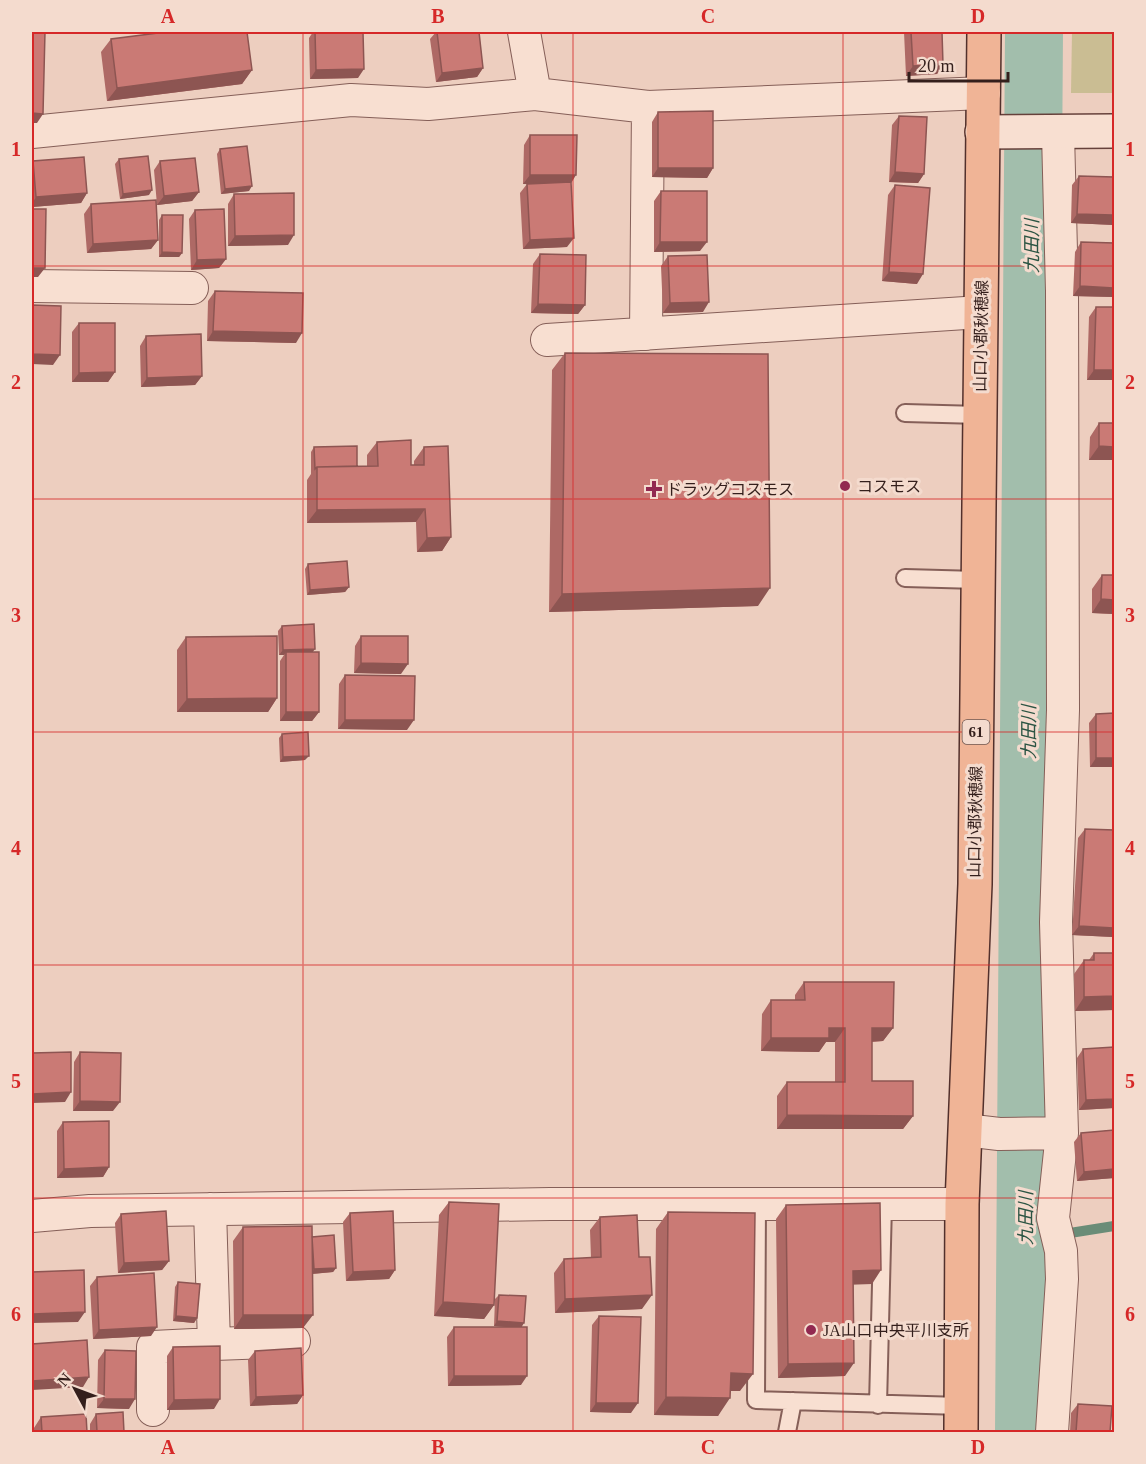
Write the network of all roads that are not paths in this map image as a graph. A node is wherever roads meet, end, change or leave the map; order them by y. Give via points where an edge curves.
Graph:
1 (524, 32) edge
2 (984, 32) edge
3 (984, 93) junction
4 (535, 94) junction
5 (648, 107) junction
6 (1114, 131) edge
7 (32, 132) edge
8 (995, 132) junction
9 (1058, 132) junction
10 (32, 286) edge
11 (192, 288) dead end
12 (981, 312) junction
13 (646, 334) junction
14 (547, 340) dead end
15 (905, 413) dead end
16 (980, 415) junction
17 (905, 578) dead end
18 (978, 580) junction
19 (965, 1130) junction
20 (1057, 1133) junction
21 (757, 1203) junction
22 (883, 1204) junction
23 (963, 1204) junction
24 (210, 1209) junction
25 (32, 1216) edge
26 (294, 1341) dead end
27 (214, 1344) junction
28 (793, 1401) junction
29 (878, 1405) junction
30 (153, 1410) dead end
31 (961, 1419) edge
32 (787, 1432) edge
33 (1052, 1432) edge

1 - 4 street
2 - 3 main road, 山口小郡秋穂線 / 61
3 - 5 street
3 - 8 main road, 山口小郡秋穂線 / 61
4 - 5 street
4 - 7 street via 428,104 351,100
5 - 13 street
6 - 9 street
8 - 9 street
8 - 12 main road, 山口小郡秋穂線 / 61
9 - 20 street via 1063,711 1056,922
10 - 11 street
12 - 13 street
12 - 16 main road, 山口小郡秋穂線 / 61
13 - 14 street
15 - 16 lane
16 - 18 main road, 山口小郡秋穂線 / 61
17 - 18 lane
18 - 19 main road, 山口小郡秋穂線 / 61 via 975,884
19 - 20 street
19 - 23 main road, 山口小郡秋穂線 / 61
20 - 33 street via 1053,1218 1061,1251 1062,1279
21 - 22 street
21 - 24 street
21 - 28 lane via 756,1400
22 - 23 street
22 - 29 lane
23 - 31 main road, 山口小郡秋穂線 / 61
24 - 25 street
24 - 27 street
26 - 27 street
27 - 30 street via 153,1347
28 - 29 lane
28 - 32 lane
29 - 31 lane

